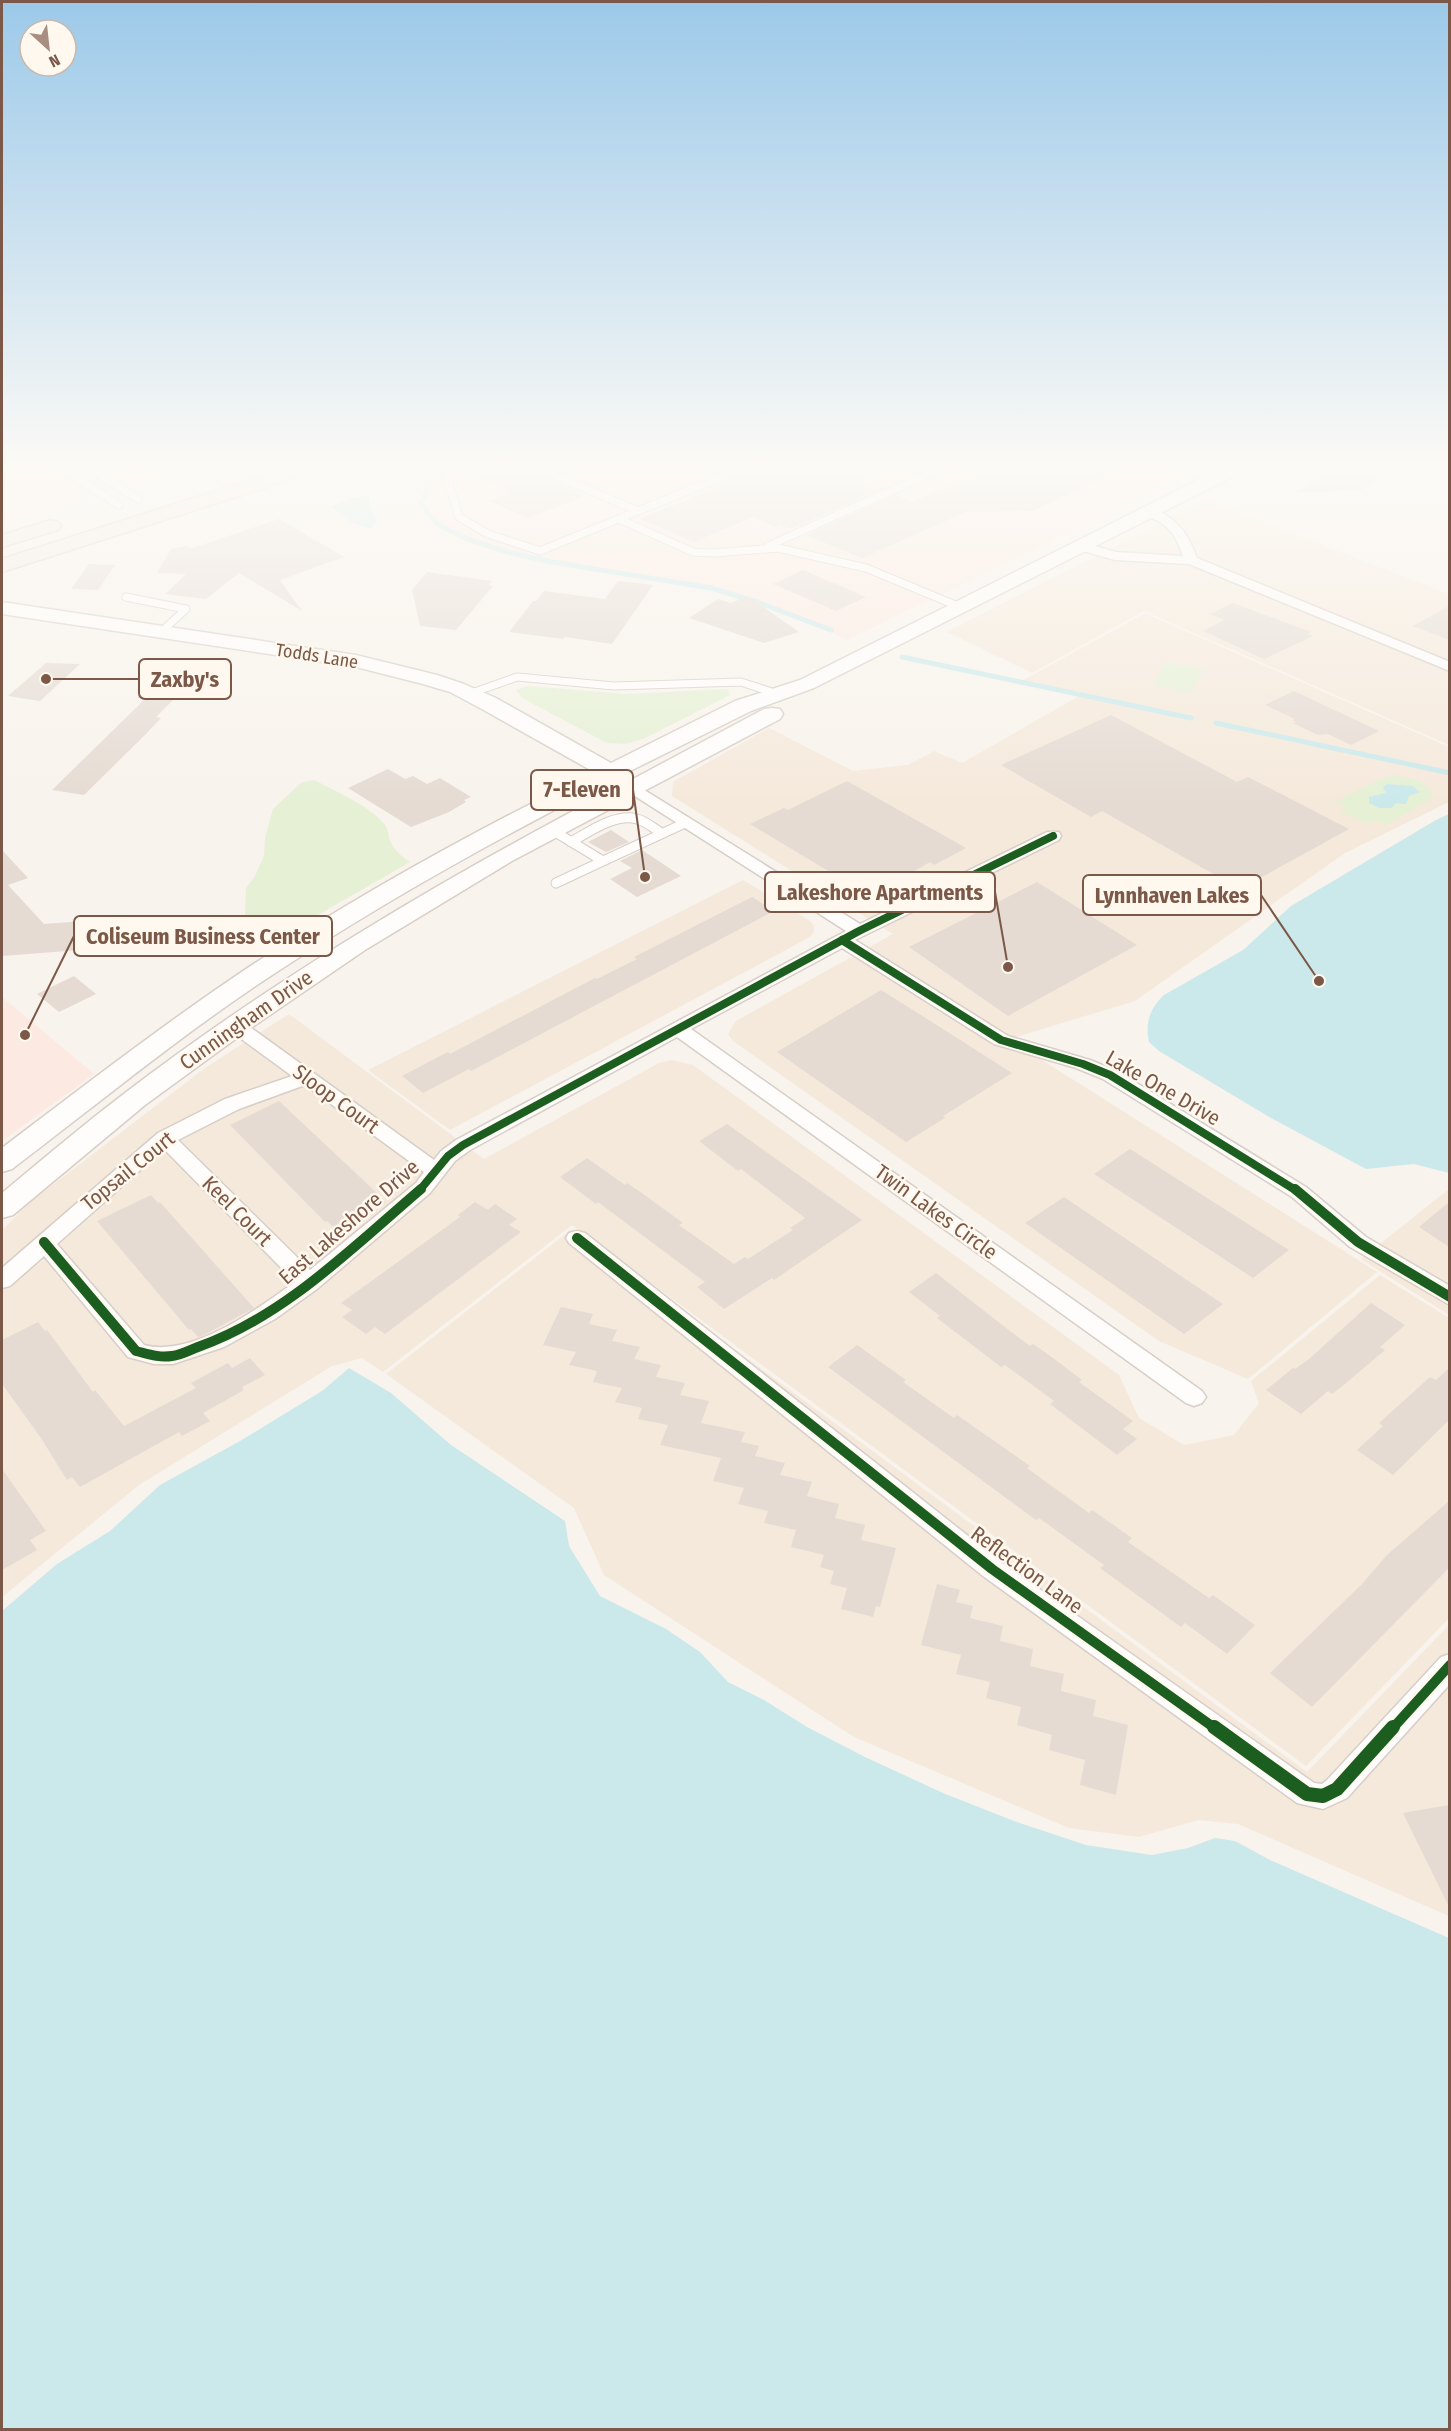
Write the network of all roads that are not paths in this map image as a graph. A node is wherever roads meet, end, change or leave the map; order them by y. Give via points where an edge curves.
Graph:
1 (889, 577) edge
2 (1019, 577) edge
3 (1233, 577) edge
4 (126, 597) dead end
5 (960, 607) junction
6 (2, 608) edge
7 (161, 632) junction
8 (1449, 667) edge
9 (807, 684) junction
10 (470, 694) junction
11 (778, 694) junction
12 (611, 773) junction
13 (633, 788) junction
14 (685, 823) junction
15 (593, 831) junction
16 (662, 833) junction
17 (604, 834) dead end
18 (562, 836) junction
19 (1053, 836) dead end
20 (626, 839) dead end
21 (641, 843) junction
22 (603, 861) junction
23 (556, 883) dead end
24 (850, 936) junction
25 (236, 1026) junction
26 (677, 1028) junction
27 (306, 1078) junction
28 (165, 1138) junction
29 (2, 1162) edge
30 (436, 1171) junction
31 (2, 1208) edge
32 (577, 1238) dead end
33 (44, 1242) junction
34 (2, 1280) edge
35 (309, 1283) junction
36 (1449, 1298) edge
37 (1194, 1397) dead end
38 (1449, 1665) edge

1 - 5 lane
2 - 5 main road
3 - 8 street
4 - 7 lane via 186,609
5 - 9 main road
6 - 7 main road, Todds Lane
7 - 10 main road, Todds Lane via 356,662 430,679
9 - 11 main road
9 - 13 main road via 769,716
10 - 11 lane via 517,677 614,686 741,682
10 - 12 main road, Todds Lane
11 - 12 main road via 743,706
12 - 13 main road, Todds Lane
12 - 29 main road, Cunningham Drive via 480,840 253,976
13 - 14 street, Lake One Drive
13 - 18 main road, Cunningham Drive
14 - 16 lane
14 - 24 street, Lake One Drive
15 - 16 lane via 612,822 636,819
15 - 17 lane
15 - 18 lane
16 - 21 lane
18 - 22 lane
18 - 25 main road, Cunningham Drive via 471,876 365,940
19 - 24 street, East Lakeshore Drive
20 - 21 lane
21 - 22 lane
22 - 23 lane
24 - 26 street, East Lakeshore Drive
24 - 36 street, Lake One Drive via 1001,1040 1110,1075 1299,1192 1358,1242
25 - 27 street, Sloop Court
25 - 31 main road, Cunningham Drive via 135,1099
26 - 30 street, East Lakeshore Drive via 463,1145
26 - 37 street, Twin Lakes Circle
27 - 28 street, Topsail Court via 232,1104
27 - 30 street, Sloop Court
28 - 33 street, Topsail Court
28 - 35 street, Keel Court
30 - 35 street, East Lakeshore Drive via 423,1188
32 - 38 street, Reflection Lane via 992,1569 1307,1794 1318,1798 1337,1790
33 - 34 street, Topsail Court
33 - 35 street, East Lakeshore Drive via 136,1351 154,1356 173,1356 216,1341 267,1313

